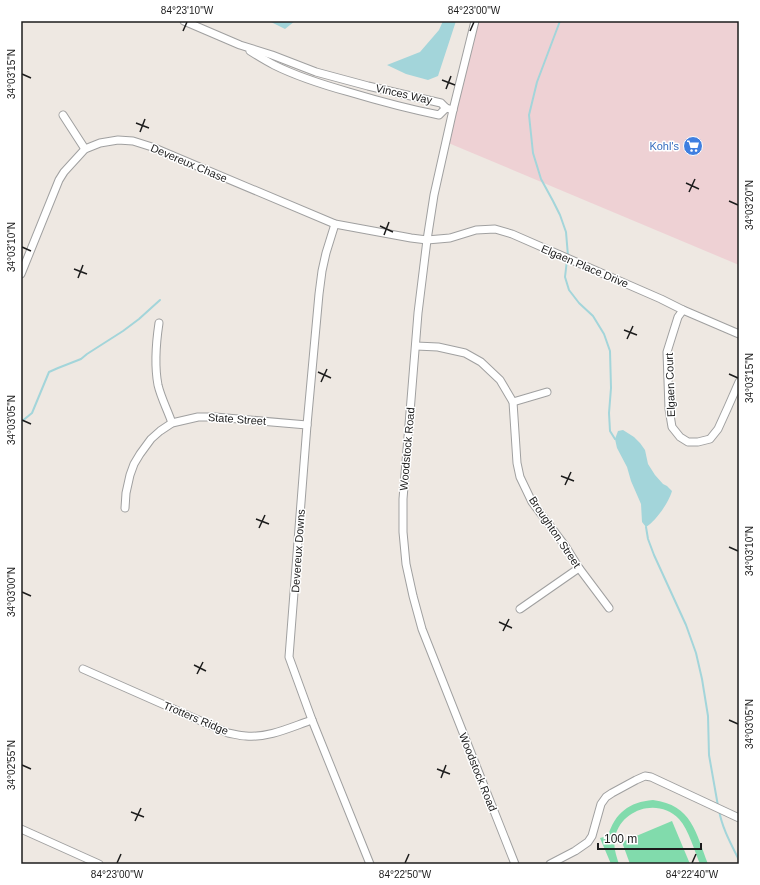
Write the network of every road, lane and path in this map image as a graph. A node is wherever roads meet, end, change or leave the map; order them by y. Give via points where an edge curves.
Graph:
1 (184, 21) edge
2 (475, 21) edge
3 (240, 45) junction
4 (450, 109) junction
5 (63, 115) dead end
6 (85, 149) junction
7 (335, 224) junction
8 (427, 240) junction
9 (21, 274) edge
10 (682, 310) junction
11 (159, 323) dead end
12 (739, 334) edge
13 (416, 346) junction
14 (739, 382) edge
15 (547, 392) dead end
16 (513, 402) junction
17 (172, 423) junction
18 (307, 425) junction
19 (125, 508) dead end
20 (579, 568) junction
21 (609, 608) dead end
22 (520, 609) dead end
23 (83, 670) dead end
24 (312, 720) junction
25 (739, 818) edge
26 (21, 829) edge
27 (99, 864) edge
28 (370, 864) edge
29 (515, 864) edge
30 (550, 864) edge

1 - 3 street, Vinces Way
2 - 4 street, Woodstock Road
3 - 4 street, Vinces Way via 316,72 441,103
3 - 4 street, Vinces Way via 274,65 331,87 439,115
4 - 8 street, Woodstock Road
5 - 6 street
6 - 7 street, Devereux Chase via 118,140 152,146
6 - 9 street, Devereux Chase via 59,180
7 - 8 street, Devereux Chase
7 - 18 street, Devereux Downs via 322,271
8 - 10 street, Elgaen Place Drive via 450,238 476,230 495,229 512,234
8 - 13 street, Woodstock Road
10 - 12 street, Elgaen Place Drive
10 - 14 street, Elgaen Court via 668,352 669,409 672,427 680,437 688,442 710,439 718,428
11 - 17 street via 156,343 158,386
13 - 16 street, Broughton Street via 438,347 465,353 481,362 500,380
13 - 29 street, Woodstock Road via 403,499 403,532 412,596 422,629
15 - 16 street
16 - 20 street, Broughton Street via 520,477 532,502
17 - 18 street, State Street via 198,417 215,417
17 - 19 street, State Street via 151,440 134,464 126,493
18 - 24 street, Devereux Downs via 289,657
20 - 21 street, Broughton Street
20 - 22 street
23 - 24 street, Trotters Ridge via 228,733 246,736 271,734
24 - 28 street, Devereux Downs
25 - 30 street via 645,776 606,797 601,804 588,842 575,852
26 - 27 street

